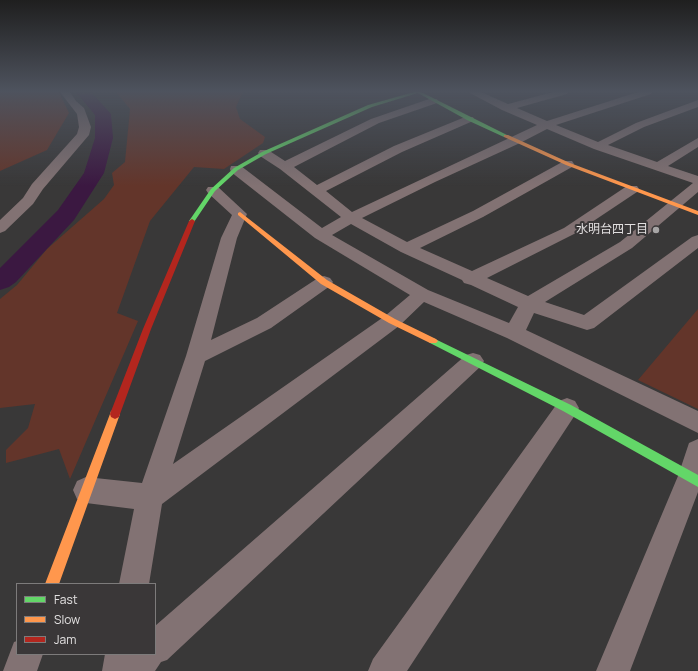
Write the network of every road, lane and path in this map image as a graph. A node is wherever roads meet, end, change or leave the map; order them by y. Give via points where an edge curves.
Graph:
1 (84, 123) edge
2 (331, 123) edge
3 (370, 123) edge
4 (459, 123) edge
5 (478, 123) edge
6 (542, 123) edge
7 (551, 123) edge
8 (644, 123) edge
9 (546, 125) junction
10 (516, 141) junction
11 (698, 142) edge
12 (598, 146) junction
13 (264, 153) junction
14 (568, 164) junction
15 (285, 166) junction
16 (657, 167) junction
17 (236, 169) junction
18 (698, 180) edge
19 (698, 185) edge
20 (632, 189) junction
21 (213, 190) junction
22 (316, 191) junction
23 (677, 205) junction
24 (698, 213) edge
25 (240, 214) junction
26 (351, 218) junction
27 (0, 228) edge
28 (321, 235) junction
29 (698, 240) edge
30 (407, 248) junction
31 (470, 278) junction
32 (324, 282) junction
33 (422, 294) junction
34 (529, 304) junction
35 (392, 321) junction
36 (514, 333) junction
37 (196, 356) junction
38 (473, 361) junction
39 (567, 408) junction
40 (698, 422) edge
41 (696, 469) edge
42 (86, 490) junction
43 (150, 497) junction
44 (52, 583) edge
45 (134, 583) edge
46 (156, 647) edge
47 (26, 655) edge
48 (122, 655) edge
49 (147, 655) edge
50 (20, 671) edge
51 (119, 671) edge
52 (130, 671) edge
53 (385, 671) edge
54 (613, 671) edge

1 - 27 street via 82,135 28,201
2 - 13 street
3 - 15 street
4 - 22 street via 398,149
5 - 10 street
6 - 9 street
7 - 9 street
8 - 12 street
9 - 10 street
9 - 12 street
10 - 14 street
10 - 26 street
11 - 16 street
12 - 16 street
13 - 15 street
13 - 17 street
14 - 20 street
14 - 30 street via 478,214
15 - 22 street
16 - 18 street
17 - 21 street
17 - 28 street
19 - 23 street
20 - 23 street
20 - 31 street via 569,231
21 - 25 street
21 - 42 street via 191,222
22 - 26 street
23 - 24 street
23 - 34 street via 626,245
25 - 32 street
25 - 37 street via 229,238
26 - 28 street
26 - 30 street
28 - 33 street
29 - 34 street via 586,323
30 - 31 street
31 - 34 street
32 - 35 street
32 - 37 street via 264,323
33 - 35 street
33 - 36 street
34 - 36 street
35 - 38 street
35 - 43 street
36 - 40 street
37 - 43 street
38 - 39 street
38 - 46 street
39 - 41 street
39 - 53 street
41 - 54 street
42 - 43 street
42 - 44 street
43 - 45 street
47 - 50 street
48 - 51 street
49 - 52 street

